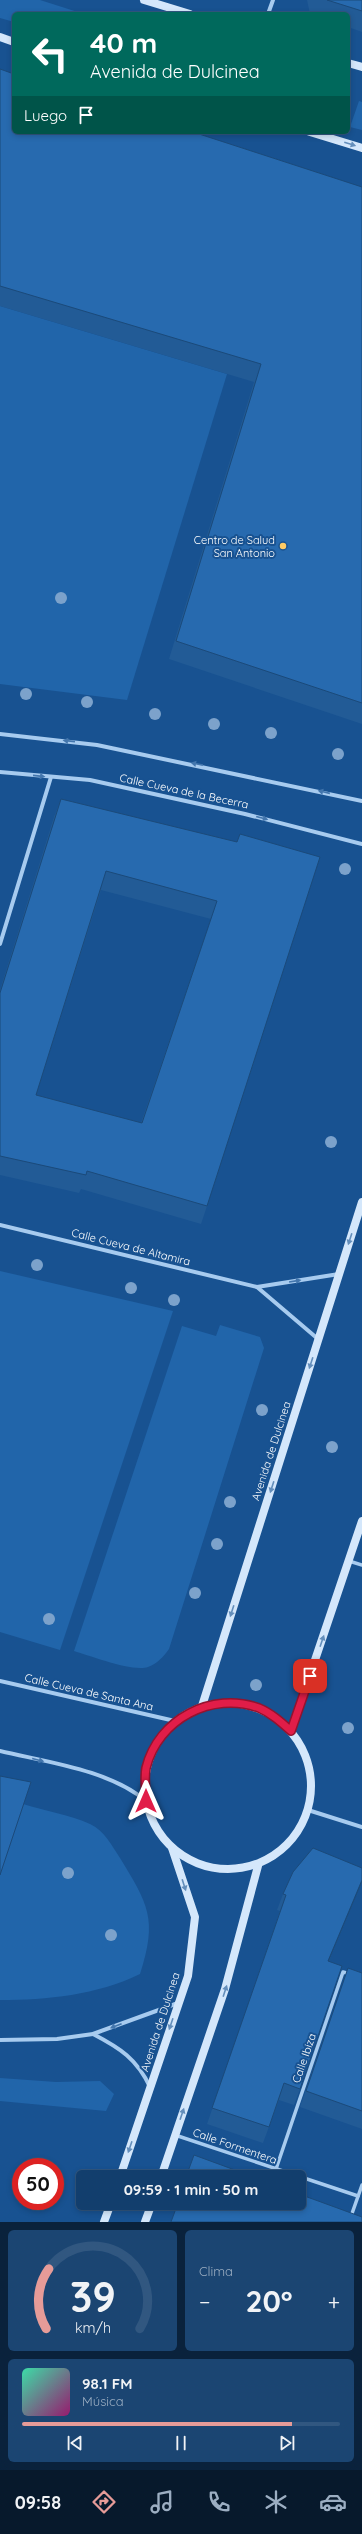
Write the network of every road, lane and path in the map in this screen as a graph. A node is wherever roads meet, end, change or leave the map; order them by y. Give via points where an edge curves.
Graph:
1 (144, 0) edge
2 (273, 0) edge
3 (183, 12) edge
4 (269, 12) edge
5 (0, 37) edge
6 (12, 41) edge
7 (350, 64) edge
8 (362, 67) edge
9 (316, 134) edge
10 (362, 148) edge
11 (0, 734) edge
12 (0, 772) edge
13 (51, 777) junction
14 (362, 801) edge
15 (362, 844) edge
16 (0, 944) edge
17 (362, 1202) edge
18 (0, 1224) edge
19 (339, 1274) junction
20 (257, 1288) junction
21 (318, 1340) junction
22 (362, 1521) edge
23 (348, 1561) junction
24 (362, 1565) edge
25 (0, 1681) edge
26 (202, 1706) junction
27 (175, 1721) junction
28 (291, 1731) junction
29 (0, 1751) edge
30 (146, 1801) junction
31 (308, 1810) junction
32 (362, 1828) edge
33 (172, 1848) junction
34 (258, 1866) junction
35 (356, 1976) edge
36 (179, 2003) junction
37 (93, 2034) junction
38 (0, 2040) edge
39 (150, 2087) junction
40 (175, 2135) junction
41 (276, 2169) junction
42 (122, 2170) edge
43 (163, 2170) edge
44 (362, 2185) edge
45 (358, 2196) junction
46 (108, 2210) edge
47 (149, 2210) edge
48 (351, 2221) edge
49 (104, 2222) edge
50 (145, 2222) edge

1 - 3 main road
2 - 4 street
5 - 6 main road
7 - 8 main road
9 -> 10 main road
14 -> 11 street via 97,745
12 -> 13 street, Calle Cueva de la Becerra
13 -> 15 street, Calle Cueva de la Becerra via 117,785
13 - 16 street
17 -> 19 main road, Avenida de Dulcinea
18 - 20 street, Calle Cueva de Altamira
20 -> 19 street
19 - 21 main road, Avenida de Dulcinea
20 - 21 street
21 -> 26 main road, Avenida de Dulcinea
22 - 23 main road
23 - 24 street
28 -> 23 main road
25 - 27 street, Calle Cueva de Santa Ana
26 - 27 main road
26 - 28 main road via 225,1702 260,1708 276,1717
27 - 30 main road via 156,1744 146,1768
28 - 31 main road via 304,1750 308,1763 311,1781
29 -> 30 street via 79,1770 132,1790
30 - 33 main road via 155,1827
31 - 32 street
31 - 34 main road via 293,1838
33 - 34 main road via 195,1863 213,1868 229,1870
33 -> 36 main road, Avenida de Dulcinea via 195,1917 188,1976
40 -> 34 main road via 225,1989
35 - 41 street, Calle Ibiza via 343,1972
36 -> 37 street
36 -> 39 main road, Avenida de Dulcinea
37 - 38 street via 57,2039
37 - 39 street via 118,2047 135,2062 141,2068
39 -> 42 main road, Avenida de Dulcinea
40 - 41 street, Calle Formentera
40 - 43 main road
41 - 45 street, Calle Formentera
44 - 45 street
45 - 48 street
46 - 49 main road
47 - 50 main road

